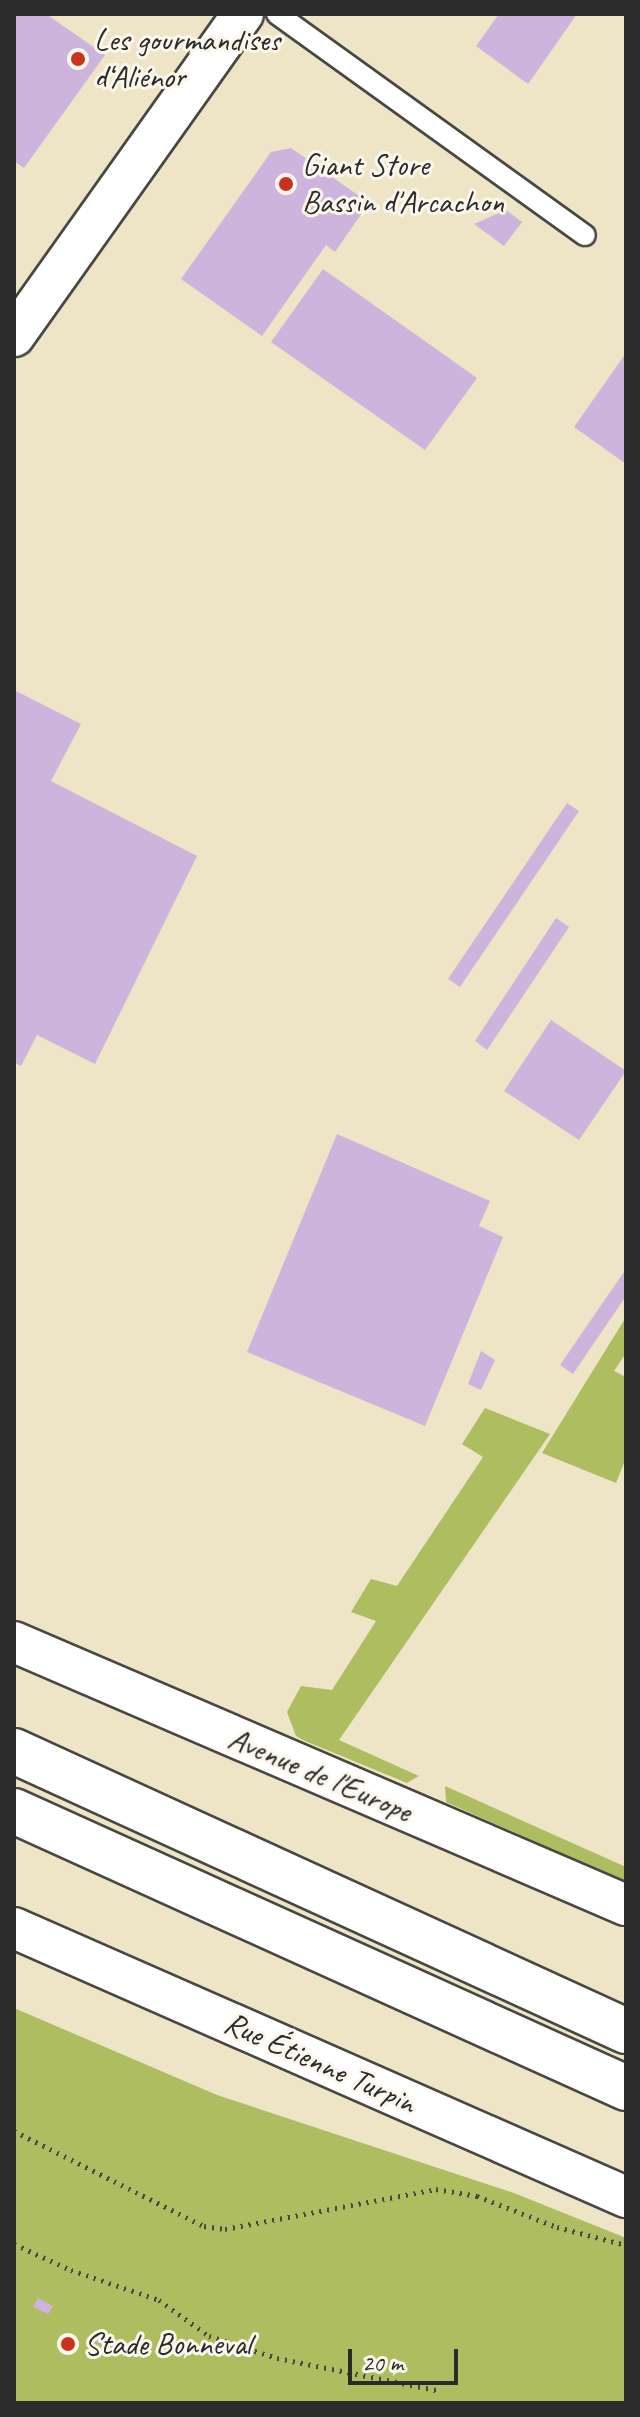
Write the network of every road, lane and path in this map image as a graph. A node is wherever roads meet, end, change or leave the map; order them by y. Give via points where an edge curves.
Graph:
1 (243, 14) edge
2 (277, 14) edge
3 (585, 235) dead end
4 (14, 336) edge
5 (14, 1642) edge
6 (14, 1751) edge
7 (14, 1811) edge
8 (626, 1905) edge
9 (14, 1928) edge
10 (626, 2031) edge
11 (626, 2088) edge
12 (14, 2131) edge
13 (626, 2197) edge
14 (14, 2244) edge
15 (626, 2245) edge
16 (441, 2391) dead end

1 - 4 street
2 - 3 lane
5 - 8 street, Avenue de l'Europe
6 - 10 highway
7 - 11 highway
9 - 13 street, Rue Étienne Turpin
12 - 15 path via 204,2226 225,2229 436,2189 487,2199 557,2227
14 - 16 path via 159,2300 209,2336 277,2358

